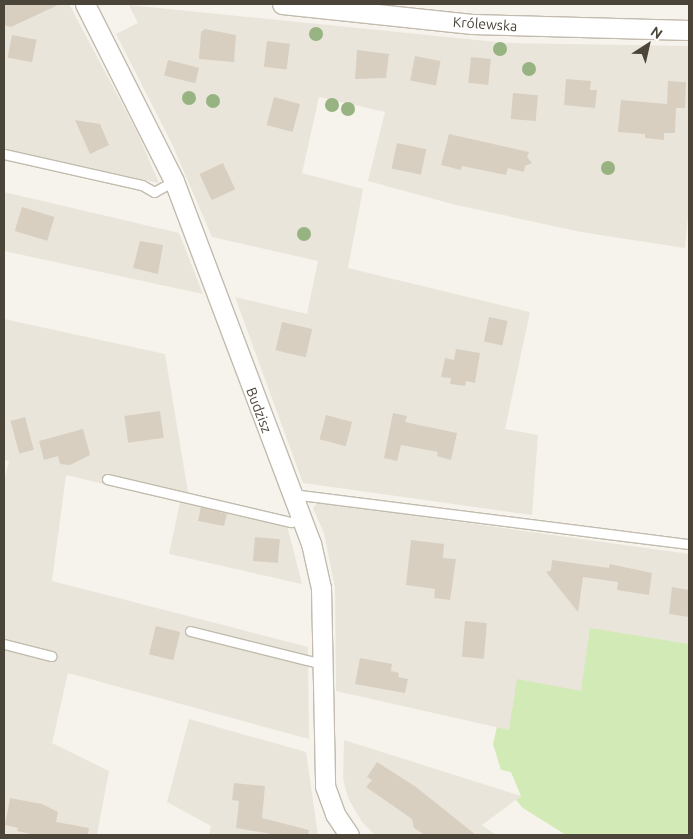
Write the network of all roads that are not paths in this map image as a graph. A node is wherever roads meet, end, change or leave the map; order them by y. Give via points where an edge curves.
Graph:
1 (85, 4) edge
2 (282, 4) edge
3 (689, 30) edge
4 (4, 154) edge
5 (174, 182) junction
6 (107, 480) dead end
7 (292, 494) junction
8 (301, 518) junction
9 (689, 544) edge
10 (190, 631) dead end
11 (4, 644) edge
12 (51, 656) dead end
13 (322, 664) junction
14 (349, 835) edge

1 - 5 street, Budzisz
2 - 3 street, Królewska via 472,24
4 - 5 lane via 142,185 154,192
5 - 7 street, Budzisz
6 - 8 lane via 291,522
7 - 8 street, Budzisz
7 - 9 lane via 528,521
8 - 13 street, Budzisz via 311,543 321,588
10 - 13 lane
11 - 12 lane
13 - 14 street, Budzisz via 325,786 335,814

